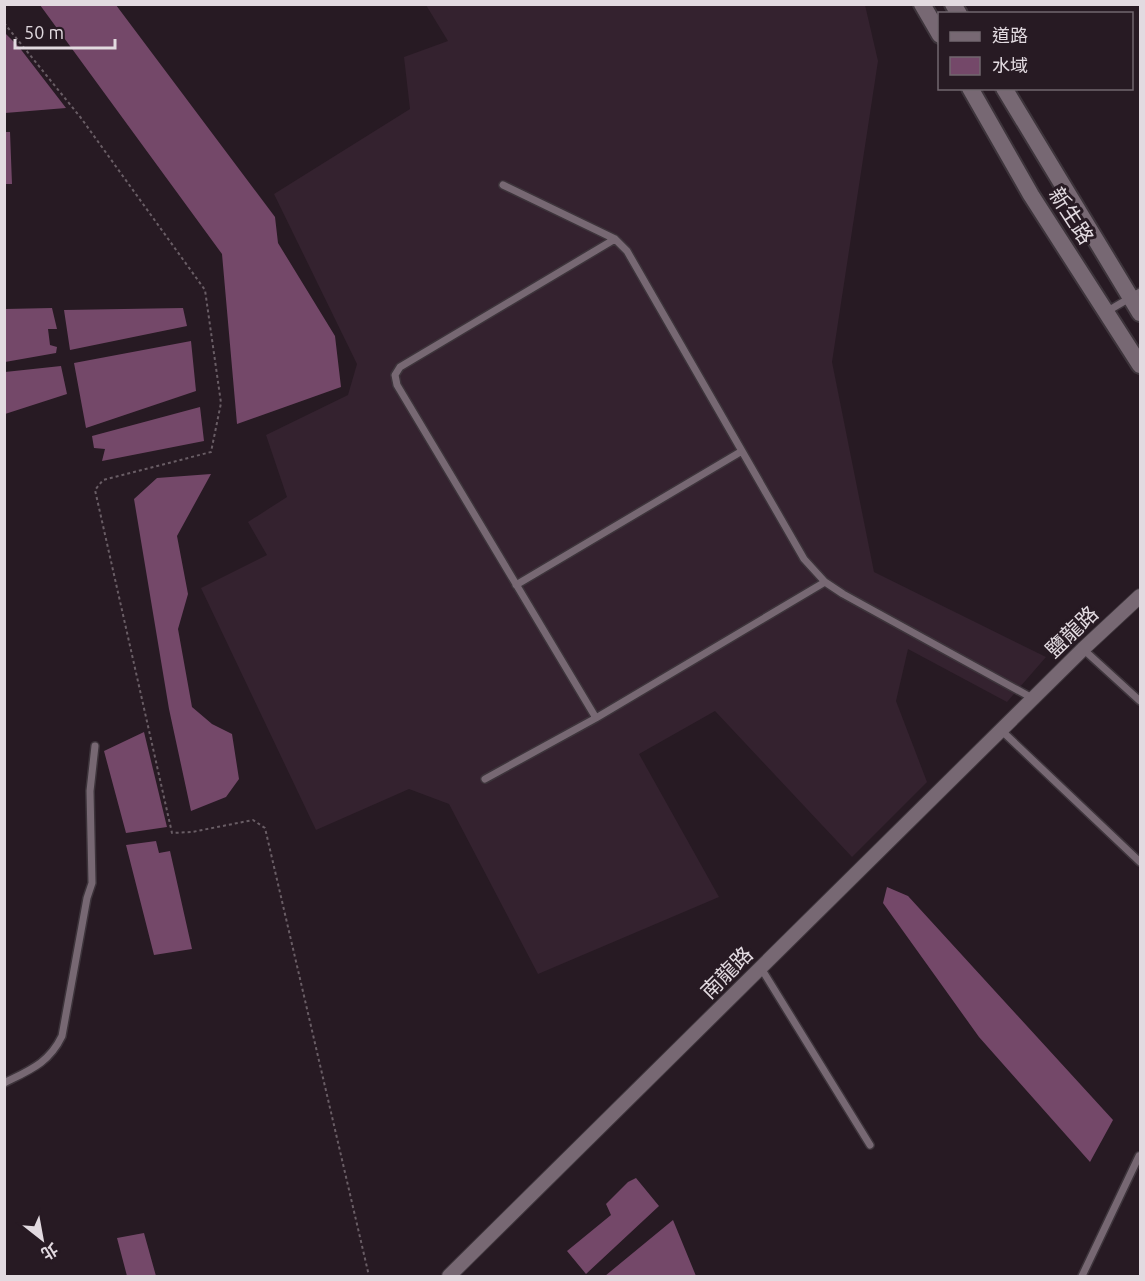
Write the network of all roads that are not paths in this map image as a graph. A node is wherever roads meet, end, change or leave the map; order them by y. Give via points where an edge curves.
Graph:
1 (922, 4) edge
2 (938, 33) edge
3 (971, 90) edge
4 (1005, 90) edge
5 (503, 185) dead end
6 (615, 238) junction
7 (1136, 295) edge
8 (1107, 312) junction
9 (1140, 313) edge
10 (1140, 365) edge
11 (742, 451) junction
12 (825, 582) junction
13 (516, 585) junction
14 (1140, 596) edge
15 (1083, 650) junction
16 (1034, 699) junction
17 (1140, 701) edge
18 (596, 718) junction
19 (1002, 731) junction
20 (95, 746) dead end
21 (485, 779) dead end
22 (1140, 862) edge
23 (761, 968) junction
24 (4, 1083) edge
25 (870, 1145) dead end
26 (1139, 1156) edge
27 (449, 1276) edge
28 (1082, 1276) edge

1 - 2 street
3 - 8 street, 新生路 via 1031,195
4 - 7 street, 新生路
5 - 6 lane
6 - 11 lane via 627,251
6 - 13 lane via 400,367 395,375 397,385
7 - 8 lane
7 - 9 street, 新生路
8 - 10 street, 新生路
11 - 12 lane via 804,559
11 - 13 lane
12 - 16 lane
12 - 18 lane
13 - 18 lane
14 - 15 street, 鹽龍路
15 - 16 street, 鹽龍路
15 - 17 lane
16 - 19 street, 南龍路
18 - 21 lane
19 - 22 lane
19 - 23 street, 南龍路
20 - 24 lane via 90,791 92,883 62,1036 45,1060
23 - 25 lane
23 - 27 street, 南龍路
26 - 28 lane

